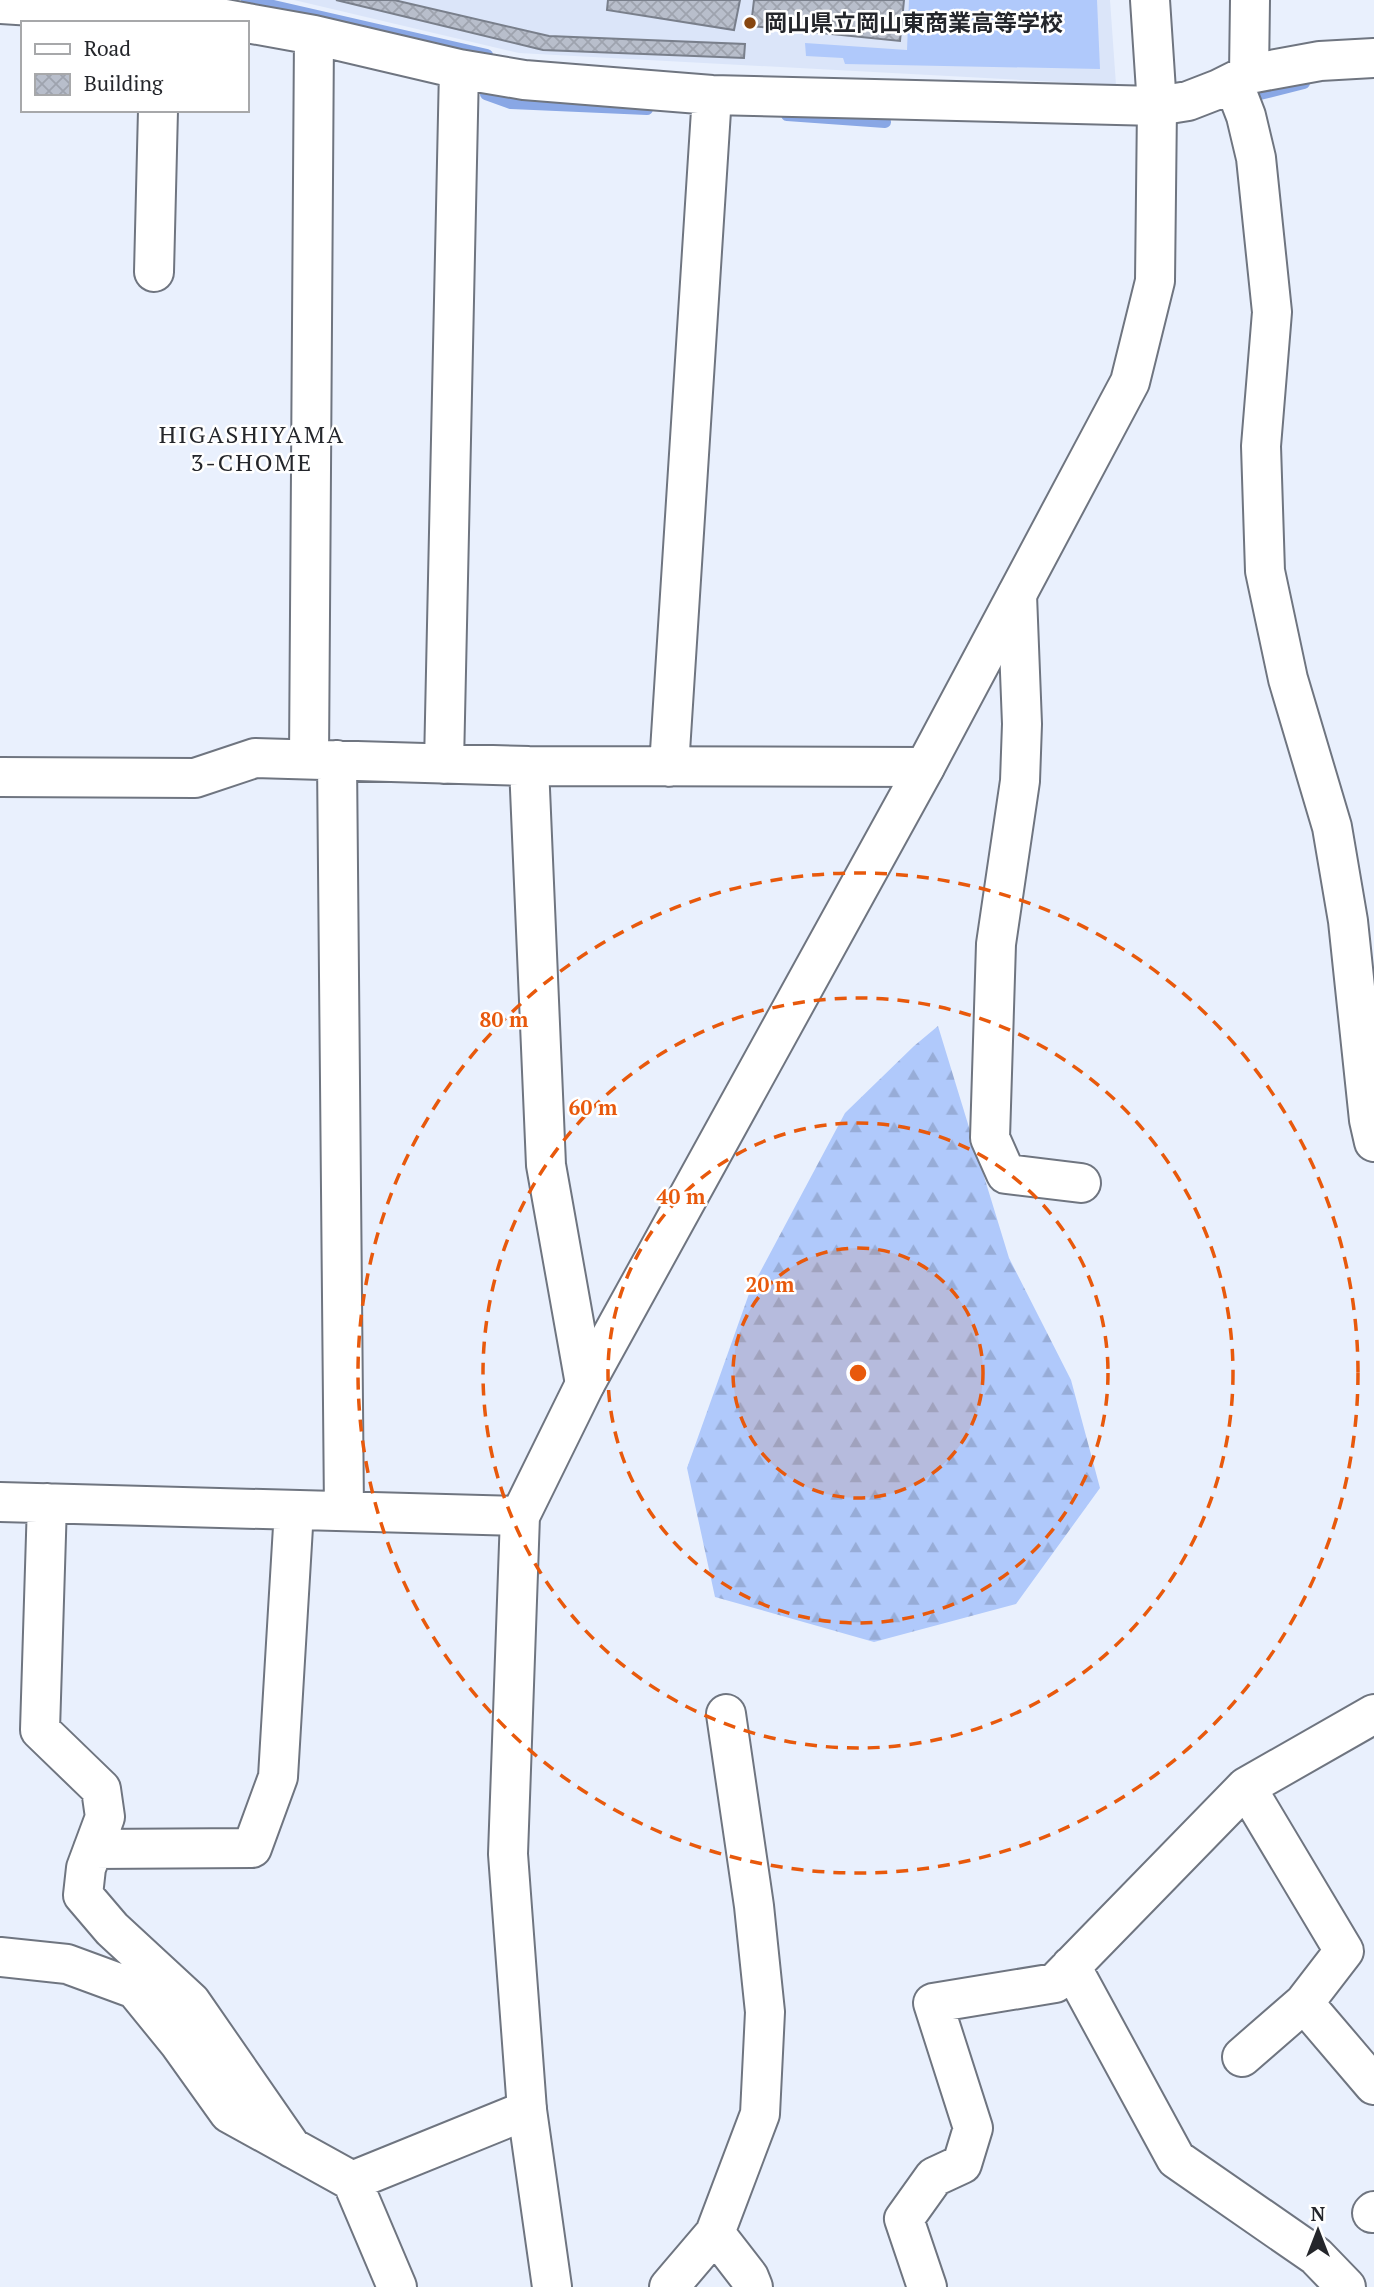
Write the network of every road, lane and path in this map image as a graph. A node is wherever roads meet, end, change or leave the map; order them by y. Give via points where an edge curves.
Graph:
1 (1150, 0) edge
2 (1250, 0) edge
3 (0, 4) edge
4 (160, 18) edge
5 (236, 21) edge
6 (248, 23) edge
7 (314, 35) junction
8 (1374, 58) edge
9 (459, 69) junction
10 (1241, 78) junction
11 (712, 95) junction
12 (1157, 106) junction
13 (158, 112) edge
14 (154, 272) dead end
15 (1017, 596) junction
16 (323, 760) junction
17 (444, 764) junction
18 (529, 766) junction
19 (669, 767) junction
20 (925, 767) junction
21 (0, 777) edge
22 (1374, 1142) edge
23 (1081, 1183) dead end
24 (585, 1384) junction
25 (0, 1502) edge
26 (47, 1503) junction
27 (294, 1510) junction
28 (344, 1511) junction
29 (520, 1516) junction
30 (726, 1714) dead end
31 (1374, 1714) edge
32 (1246, 1787) junction
33 (93, 1849) junction
34 (0, 1957) edge
35 (1071, 1966) junction
36 (1304, 2003) junction
37 (1242, 2057) dead end
38 (1374, 2085) edge
39 (527, 2110) junction
40 (292, 2148) junction
41 (352, 2181) junction
42 (715, 2233) junction
43 (397, 2287) edge
44 (552, 2287) edge
45 (669, 2287) edge
46 (753, 2287) edge
47 (927, 2287) edge
48 (1346, 2287) edge

1 - 12 street
2 - 10 street
3 - 4 street
4 - 5 street
6 - 7 street
7 - 9 street
7 - 16 street
8 - 10 street via 1320,61
9 - 11 street via 524,80
9 - 17 street
10 - 12 street via 1188,100
10 - 22 street via 1256,158 1272,312 1261,446 1265,570 1288,679 1332,827
11 - 12 street
11 - 19 street
12 - 15 street via 1155,281 1130,382
13 - 14 street
15 - 20 street
15 - 23 street via 1020,781 996,944 990,1138 1006,1174
16 - 17 street
16 - 21 street via 255,758 195,778
16 - 28 street
17 - 18 street
18 - 19 street
18 - 24 street via 546,1165
19 - 20 street
20 - 24 street
24 - 29 street
25 - 26 street
26 - 27 street
26 - 33 street via 40,1730 101,1788 105,1817
27 - 28 street
27 - 33 street via 278,1777 252,1848
28 - 29 street
29 - 39 street via 509,1854
30 - 42 street via 765,2012 760,2114
31 - 32 street
32 - 35 street
32 - 36 street via 1344,1951
33 - 40 street via 83,1895 112,1929 191,2002
34 - 40 street via 67,1964 135,1989 229,2113
35 - 47 street via 1055,1983 933,2003 973,2128 962,2164 934,2178 904,2219
35 - 48 street via 1177,2160 1316,2256
36 - 37 street
36 - 38 street
39 - 41 street
39 - 44 street
40 - 41 street
41 - 43 street
42 - 45 street
42 - 46 street

